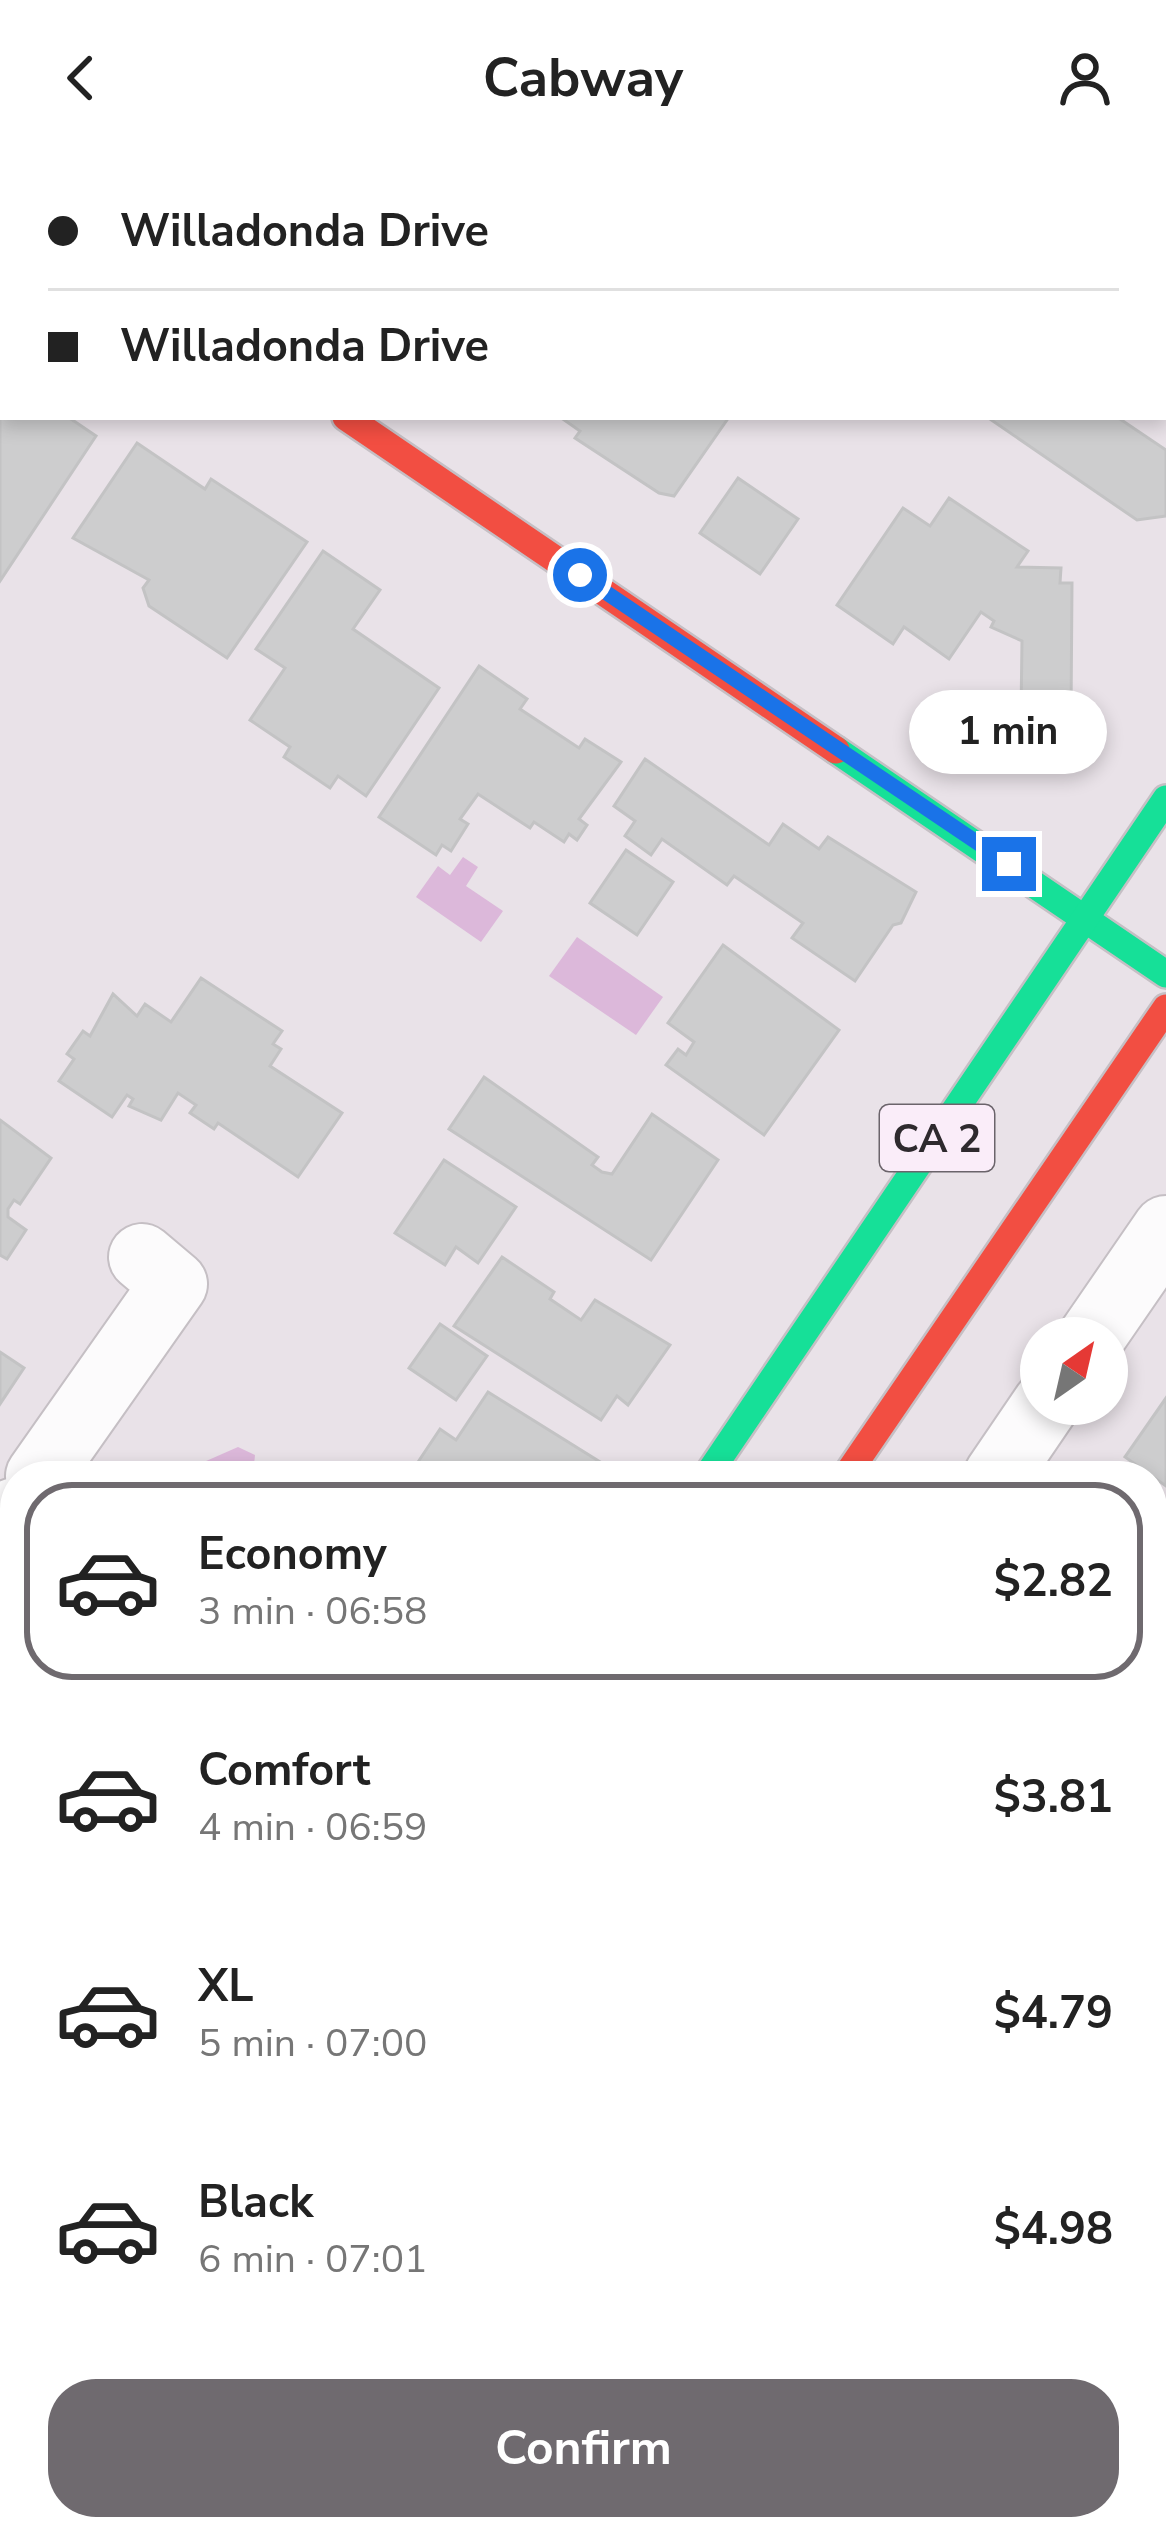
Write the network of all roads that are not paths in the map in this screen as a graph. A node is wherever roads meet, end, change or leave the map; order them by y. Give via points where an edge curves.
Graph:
1 (350, 420) edge
2 (1166, 799) edge
3 (1086, 916) junction
4 (1166, 974) edge
5 (1166, 1008) edge
6 (1166, 1229) edge
7 (142, 1257) dead end
8 (1105, 1317) edge
9 (1032, 1425) edge
10 (50, 1461) edge
11 (717, 1461) edge
12 (856, 1461) edge
13 (1007, 1461) edge

1 - 3 main road
2 - 3 main road, CA 2
3 - 4 main road
3 - 11 main road, CA 2
5 - 12 main road, CA 2
6 - 8 street
7 - 10 street via 174,1284
9 - 13 street

